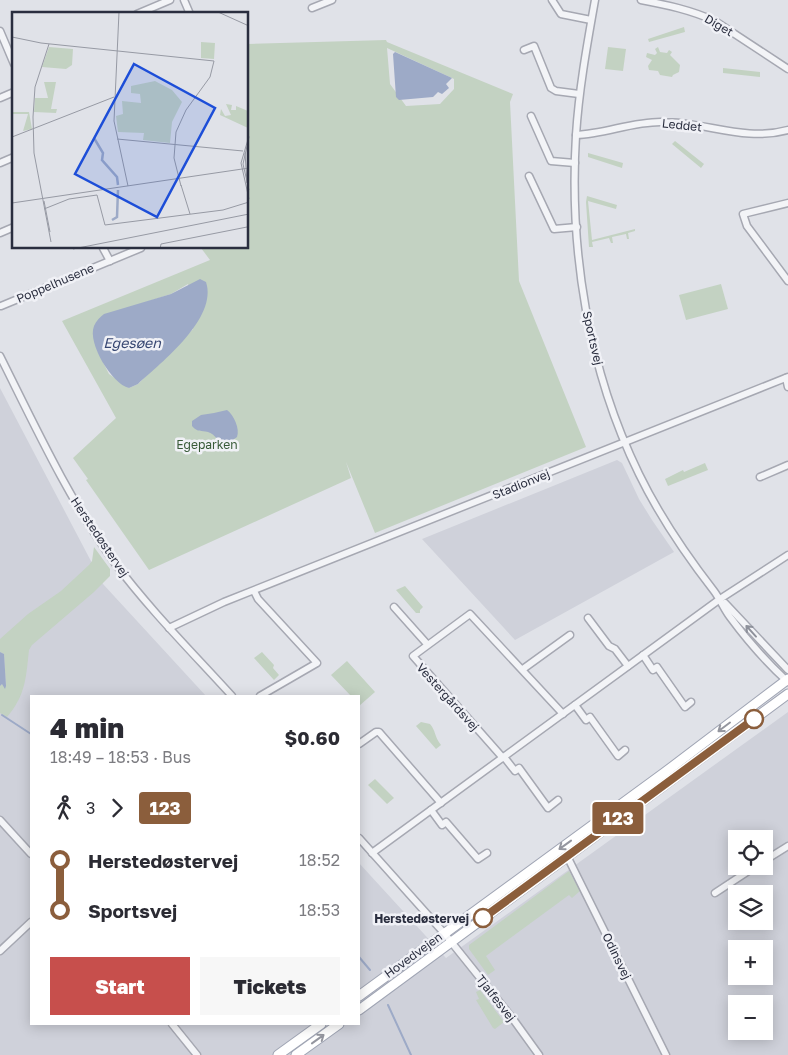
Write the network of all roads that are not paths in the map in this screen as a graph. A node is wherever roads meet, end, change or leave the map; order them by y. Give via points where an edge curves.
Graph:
1 (170, 0) edge
2 (184, 0) edge
3 (332, 0) edge
4 (552, 0) edge
5 (595, 0) edge
6 (641, 0) edge
7 (312, 8) dead end
8 (142, 12) edge
9 (189, 12) edge
10 (591, 20) junction
11 (0, 31) edge
12 (524, 50) dead end
13 (12, 59) edge
14 (788, 69) edge
15 (12, 93) edge
16 (579, 94) junction
17 (0, 98) edge
18 (532, 116) dead end
19 (788, 130) edge
20 (576, 135) junction
21 (12, 158) edge
22 (0, 163) edge
23 (575, 163) junction
24 (529, 176) dead end
25 (788, 203) edge
26 (576, 227) junction
27 (12, 228) edge
28 (0, 233) edge
29 (104, 249) edge
30 (138, 249) edge
31 (110, 260) junction
32 (788, 281) edge
33 (1, 306) dead end
34 (0, 356) edge
35 (787, 377) edge
36 (788, 387) edge
37 (625, 442) junction
38 (788, 465) edge
39 (760, 477) dead end
40 (788, 555) edge
41 (254, 590) junction
42 (720, 599) junction
43 (394, 607) dead end
44 (588, 618) dead end
45 (169, 628) junction
46 (570, 635) dead end
47 (427, 644) junction
48 (643, 655) junction
49 (628, 666) junction
50 (523, 670) junction
51 (788, 670) edge
52 (787, 680) edge
53 (788, 694) edge
54 (231, 695) edge
55 (262, 695) edge
56 (691, 702) dead end
57 (575, 705) junction
58 (563, 714) junction
59 (360, 743) edge
60 (626, 750) dead end
61 (504, 758) junction
62 (558, 800) dead end
63 (441, 803) junction
64 (431, 810) junction
65 (0, 820) edge
66 (360, 839) edge
67 (788, 846) edge
68 (30, 853) edge
69 (372, 853) junction
70 (487, 853) dead end
71 (567, 856) junction
72 (773, 856) edge
73 (742, 875) edge
74 (715, 893) dead end
75 (30, 923) edge
76 (444, 933) junction
77 (452, 942) junction
78 (0, 952) edge
79 (360, 995) edge
80 (360, 1009) edge
81 (173, 1025) edge
82 (320, 1025) edge
83 (338, 1025) edge
84 (197, 1055) edge
85 (278, 1055) edge
86 (296, 1055) edge
87 (540, 1055) edge
88 (666, 1055) edge

1 - 8 street
2 - 9 street
3 - 7 street
4 - 10 street via 561,14
5 - 10 street, Sportsvej
6 - 14 street, Diget via 705,16
10 - 16 street, Sportsvej
11 - 13 street
12 - 16 street via 534,46 551,88
15 - 17 street
16 - 20 street, Sportsvej
18 - 23 street via 551,161
19 - 20 street, Leddet via 747,134 660,122
20 - 23 street, Sportsvej
21 - 22 street
23 - 26 street, Sportsvej
24 - 26 street via 554,228
25 - 32 street via 743,214 746,224
26 - 37 street, Sportsvej via 582,287 593,340 605,389
27 - 28 street
29 - 31 street, Poppelhusene
30 - 31 street, Poppelhusene
31 - 33 street, Poppelhusene
34 - 45 street, Herstedøstervej via 77,505 114,561
35 - 36 street
35 - 37 street, Stadionvej
37 - 41 street, Stadionvej
37 - 42 street, Sportsvej via 662,515
38 - 39 street
40 - 42 street
41 - 45 street, Stadionvej
41 - 55 street via 258,599 317,663
42 - 48 street
51 -> 42 street, Sportsvej
42 - 52 street, Sportsvej via 729,616 774,670
43 - 47 street
44 - 49 street
45 - 54 street, Herstedøstervej
46 - 50 street
47 - 50 street, Vestergårdsvej via 470,614
47 - 61 street, Vestergårdsvej via 412,656
48 - 49 street
48 - 56 street via 653,670 657,667 685,707
49 - 57 street
50 - 58 street, Vestergårdsvej
52 -> 76 main road, Hovedvejen
53 - 71 main road, Hovedvejen
57 - 58 street
57 - 60 street via 586,720 590,717 618,756
58 - 61 street
59 - 63 street via 379,732
61 - 62 street, Vestergårdsvej via 514,771 519,768 548,808
61 - 63 street
63 - 64 street
64 - 69 street
64 - 70 street via 442,825 446,822 478,859
65 - 68 street
66 - 69 street
67 - 72 street
69 - 76 street
71 - 77 main road, Hovedvejen
71 - 88 street, Odinsvej
73 - 74 street
75 - 78 street
76 - 77 street
76 - 79 main road, Hovedvejen
77 - 80 main road, Hovedvejen
77 - 87 street, Tjalfesvej
81 - 84 street
82 - 85 main road
86 -> 83 main road

